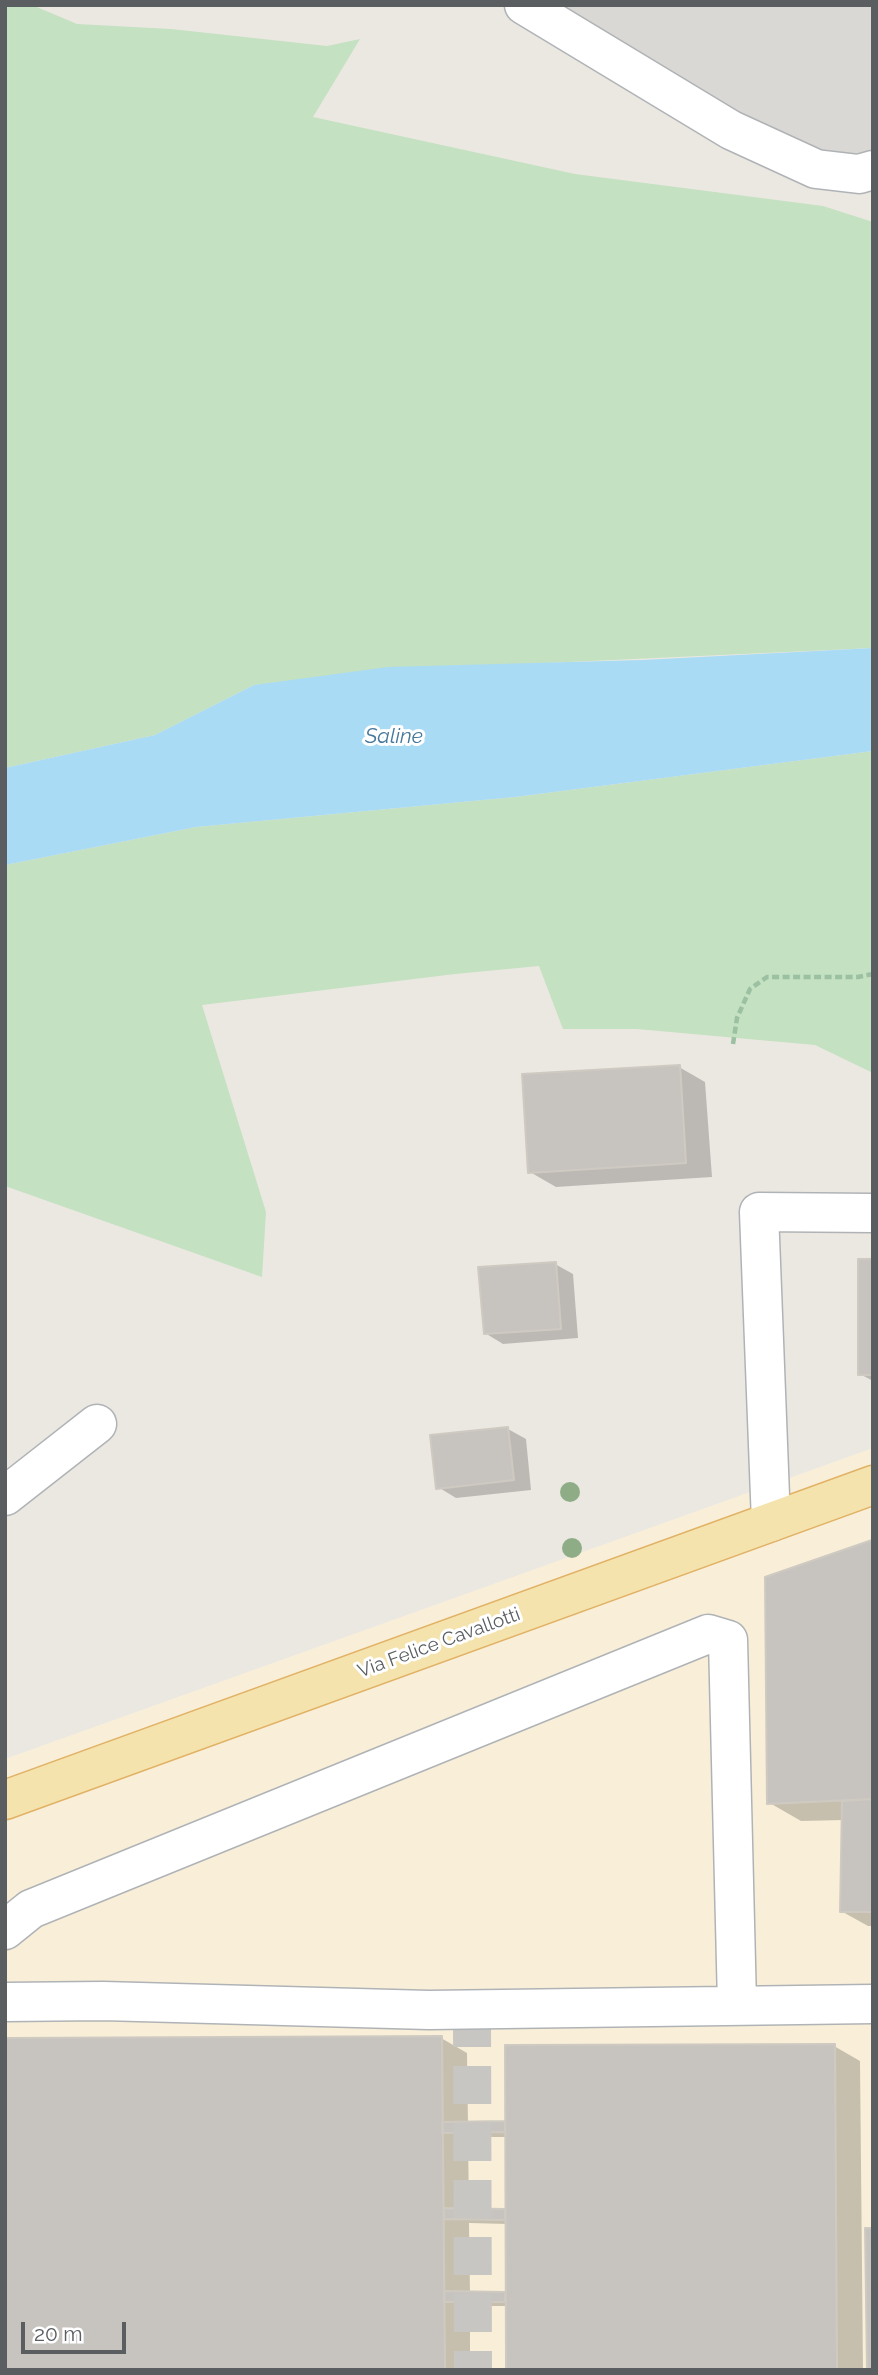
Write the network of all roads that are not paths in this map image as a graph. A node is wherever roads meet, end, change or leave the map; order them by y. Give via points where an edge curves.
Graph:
1 (524, 5) edge
2 (873, 170) edge
3 (873, 1213) edge
4 (97, 1424) dead end
5 (873, 1485) edge
6 (5, 1496) edge
7 (771, 1522) junction
8 (5, 1800) edge
9 (5, 1930) edge
10 (5, 2002) edge
11 (737, 2004) junction
12 (873, 2004) edge

1 - 2 lane via 731,130 816,169 859,174
3 - 7 lane via 759,1212
4 - 6 lane
5 - 7 main road, Via Felice Cavallotti
7 - 8 main road, Via Felice Cavallotti
9 - 11 lane via 32,1909 708,1634 728,1640
10 - 11 lane via 429,2010
11 - 12 lane

